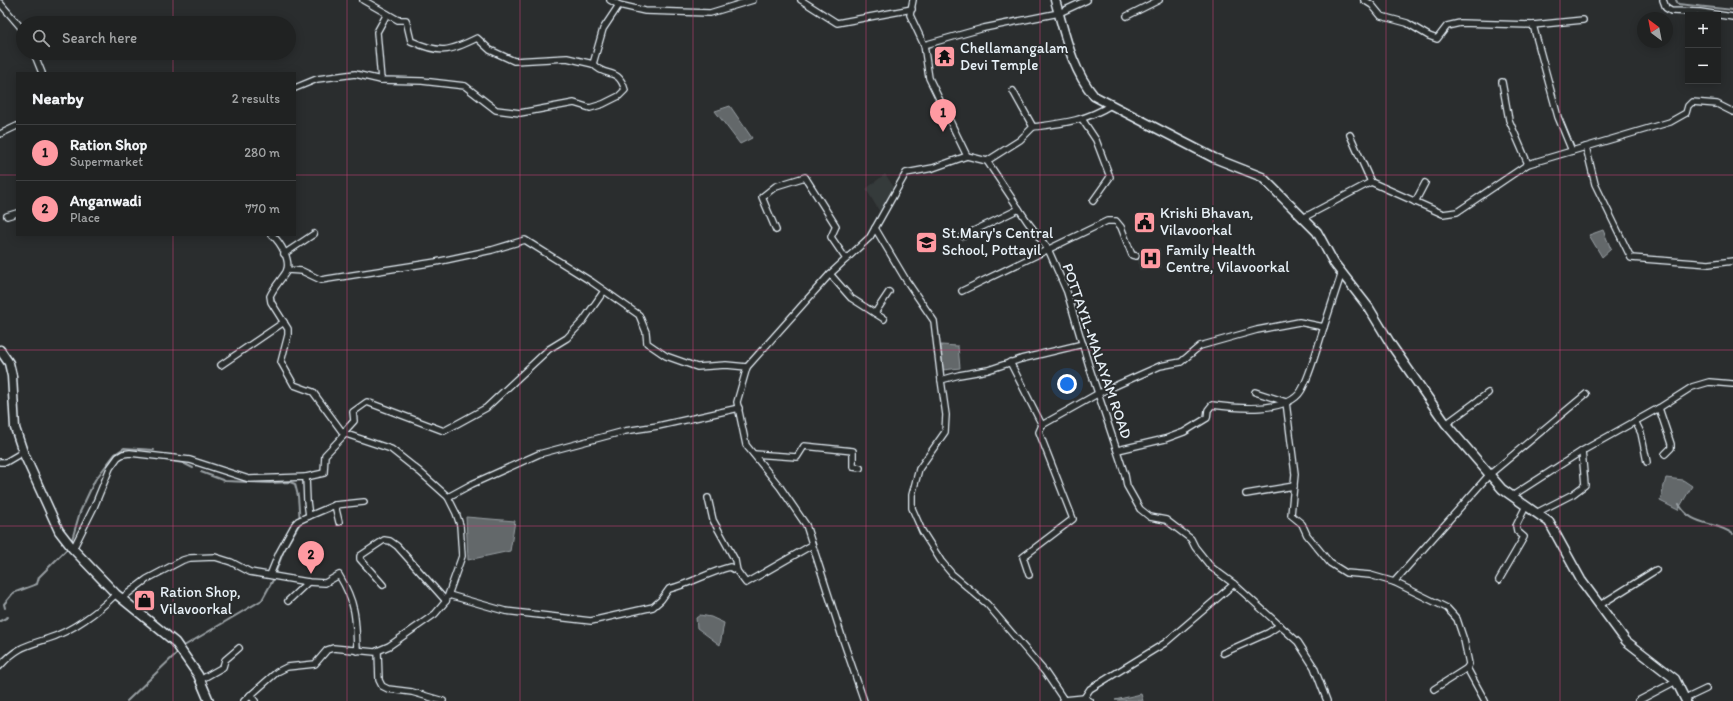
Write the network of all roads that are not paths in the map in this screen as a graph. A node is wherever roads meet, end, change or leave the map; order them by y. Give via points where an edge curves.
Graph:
1 (363, 0) edge
2 (610, 0) edge
3 (753, 0) edge
4 (801, 0) edge
5 (913, 0) edge
6 (1055, 0) edge
7 (1087, 0) edge
8 (1159, 0) edge
9 (1364, 0) edge
10 (1663, 0) edge
11 (807, 2) edge
12 (0, 3) edge
13 (619, 5) junction
14 (912, 9) junction
15 (1059, 13) junction
16 (387, 14) junction
17 (1127, 16) dead end
18 (1733, 17) edge
19 (1583, 20) dead end
20 (16, 22) edge
21 (1533, 26) junction
22 (924, 46) junction
23 (37, 60) edge
24 (593, 64) junction
25 (42, 72) edge
26 (381, 80) junction
27 (1502, 82) dead end
28 (296, 88) edge
29 (1013, 91) dead end
30 (1111, 105) junction
31 (1733, 112) edge
32 (1082, 119) junction
33 (16, 126) edge
34 (1033, 127) junction
35 (0, 134) edge
36 (1350, 135) dead end
37 (1586, 147) junction
38 (1572, 151) junction
39 (967, 156) junction
40 (987, 162) junction
41 (1528, 164) junction
42 (1371, 182) junction
43 (1425, 183) dead end
44 (1093, 201) dead end
45 (1415, 202) junction
46 (1019, 209) junction
47 (16, 213) edge
48 (7, 216) dead end
49 (1303, 218) junction
50 (875, 228) junction
51 (776, 230) dead end
52 (314, 234) dead end
53 (273, 236) edge
54 (963, 236) dead end
55 (1048, 249) junction
56 (284, 254) junction
57 (1136, 256) dead end
58 (846, 259) junction
59 (1733, 261) edge
60 (287, 270) junction
61 (1342, 272) junction
62 (830, 274) junction
63 (604, 291) junction
64 (962, 291) dead end
65 (889, 292) dead end
66 (875, 313) junction
67 (884, 319) dead end
68 (284, 322) junction
69 (1324, 327) junction
70 (1083, 344) junction
71 (0, 350) edge
72 (1010, 362) junction
73 (221, 365) dead end
74 (747, 367) junction
75 (941, 380) junction
76 (1733, 384) edge
77 (1255, 392) dead end
78 (1099, 393) junction
79 (1488, 393) dead end
80 (1586, 394) dead end
81 (1286, 402) junction
82 (739, 408) junction
83 (1659, 408) junction
84 (1636, 421) junction
85 (1446, 424) junction
86 (1042, 425) junction
87 (344, 433) junction
88 (1118, 450) junction
89 (1582, 451) junction
90 (23, 452) junction
91 (754, 454) junction
92 (1666, 454) dead end
93 (0, 462) edge
94 (1646, 462) dead end
95 (860, 468) dead end
96 (1489, 475) junction
97 (306, 477) junction
98 (1294, 486) junction
99 (1246, 494) dead end
100 (1512, 496) junction
101 (448, 497) junction
102 (708, 498) dead end
103 (364, 502) dead end
104 (335, 505) junction
105 (1526, 506) junction
106 (1536, 513) junction
107 (309, 516) junction
108 (339, 522) dead end
109 (812, 545) junction
110 (73, 549) junction
111 (1656, 570) dead end
112 (737, 571) junction
113 (1029, 575) dead end
114 (273, 576) junction
115 (1499, 580) dead end
116 (308, 582) junction
117 (1394, 582) junction
118 (1234, 584) junction
119 (383, 586) dead end
120 (449, 595) junction
121 (119, 596) junction
122 (288, 601) dead end
123 (446, 601) junction
124 (1600, 605) junction
125 (1280, 625) junction
126 (239, 648) dead end
127 (357, 651) junction
128 (378, 651) junction
129 (1222, 653) dead end
130 (0, 666) edge
131 (1467, 668) junction
132 (200, 680) junction
133 (1676, 681) junction
134 (1434, 689) dead end
135 (1706, 689) dead end
136 (250, 695) junction
137 (1087, 700) edge
138 (1483, 700) edge
139 (1686, 700) edge
140 (209, 701) edge
141 (244, 701) edge
142 (255, 701) edge
143 (443, 701) edge
144 (864, 701) edge
145 (1326, 701) edge
146 (1638, 701) edge

1 - 16 street
2 - 13 street
3 - 13 street via 710,13 645,11
4 - 11 street
5 - 14 street
6 - 15 street
7 - 15 street
8 - 17 street
9 - 21 street via 1381,16 1407,23 1437,39 1448,26 1460,23
10 - 18 street via 1666,8 1671,11 1694,11
11 - 14 street via 837,23
12 - 20 street
13 - 24 street via 603,29
14 - 22 street via 910,15
15 - 22 street via 984,28
15 - 30 street via 1066,44 1083,82 1094,96
16 - 24 street via 398,20 406,20 411,41 429,49 454,50 477,38 490,50 514,61 567,58
16 - 26 street via 377,32
19 - 21 street
21 - 38 street via 1554,102
22 - 39 street via 929,78
23 - 25 street
24 - 26 street via 596,68 616,75 622,80 624,90 619,96 590,108 574,104 520,113 496,110 465,86
26 - 28 street via 355,74 317,79
27 - 41 street via 1509,120
29 - 34 street
30 - 32 street
30 - 49 street via 1214,158 1262,177
31 - 37 street via 1717,104 1690,103 1686,113 1670,122
32 - 34 street
32 - 44 street via 1096,140 1110,177
33 - 35 street
34 - 40 street via 1020,140
36 - 42 street
37 - 38 street
37 - 59 street via 1594,184 1631,258 1710,264
38 - 41 street
39 - 40 street
39 - 50 street via 933,168 906,173
40 - 46 street, POTTAYIL-MALAYAM ROAD
41 - 45 street via 1457,212 1443,214
42 - 45 street
42 - 49 street
43 - 45 street
46 - 54 street
46 - 55 street, POTTAYIL-MALAYAM ROAD
47 - 48 street
49 - 61 street via 1317,232
50 - 58 street via 870,237
50 - 75 street via 934,321
51 - 58 street via 762,197 776,186 805,177 836,226 831,237
52 - 56 street
53 - 56 street
55 - 57 street via 1107,221 1116,220 1132,255
55 - 64 street
55 - 70 street, POTTAYIL-MALAYAM ROAD via 1067,292
56 - 60 street
58 - 62 street
60 - 63 street via 302,271 320,280 436,262 525,240
60 - 68 street via 270,296
61 - 69 street
61 - 85 street
62 - 66 street via 851,298
62 - 74 street
63 - 74 street via 639,315 646,332 647,343 666,356 697,366
63 - 87 street via 583,321 567,338 543,354 486,408 444,431 366,402 353,412 354,421
65 - 66 street
66 - 67 street
68 - 73 street
68 - 87 street via 288,335 281,362 287,375 294,385 313,392
69 - 78 street via 1299,322 1257,330 1200,346 1181,362 1160,366
69 - 81 street via 1300,392
70 - 72 street
70 - 78 street, POTTAYIL-MALAYAM ROAD
71 - 90 street via 9,363 12,376 13,419
72 - 75 street via 988,370
72 - 86 street
74 - 82 street via 737,402
75 - 137 street via 946,415 945,432 919,469 912,494 912,508 922,531 952,574 987,604 1045,672 1064,700
76 - 83 street via 1709,382 1692,387
77 - 81 street
78 - 86 street
78 - 88 street, POTTAYIL-MALAYAM ROAD
79 - 85 street
80 - 96 street
81 - 88 street via 1256,409 1212,405 1207,418 1184,432
81 - 98 street via 1293,450
82 - 91 street via 746,445
82 - 101 street via 624,431 540,454
83 - 84 street
83 - 92 street via 1671,444
84 - 89 street
84 - 94 street via 1641,433
85 - 96 street
86 - 113 street via 1040,432 1073,519 1023,557
87 - 97 street via 325,455 324,473
87 - 101 street via 391,450
88 - 118 street, POTTAYIL-MALAYAM ROAD via 1127,486 1140,509 1150,517 1166,520 1179,529 1191,539 1211,568
89 - 100 street
89 - 106 street via 1585,485
90 - 93 street via 6,462
90 - 110 street via 52,519
91 - 95 street via 797,457 804,446 854,451 853,466
91 - 109 street via 806,525
96 - 100 street
96 - 117 street
97 - 107 street
97 - 110 street via 249,479 190,460 123,454 110,468
98 - 99 street
98 - 117 street via 1291,515 1302,524 1307,535 1330,563 1346,573 1370,575
100 - 105 street
101 - 120 street via 460,525 462,556
102 - 112 street via 713,520 735,560
103 - 104 street
104 - 107 street
104 - 108 street
105 - 106 street
105 - 115 street via 1516,526 1524,537
106 - 124 street via 1549,522 1582,580
107 - 114 street via 298,521 279,552
109 - 112 street via 746,583
109 - 144 street
110 - 121 street
111 - 124 street
112 - 120 street via 730,567 720,569 669,589 653,607 591,621 505,611
114 - 116 street
114 - 121 street via 250,572 215,557 190,558
116 - 122 street
116 - 127 street via 325,583 339,575 351,597 356,615
117 - 131 street via 1447,608 1457,619 1469,664
118 - 125 street, POTTAYIL-MALAYAM ROAD
118 - 137 street via 1179,632 1090,689
119 - 123 street via 360,556 384,540 397,546
120 - 123 street
121 - 130 street via 76,625 47,639 22,646
121 - 132 street via 176,642
123 - 128 street via 435,614
124 - 133 street via 1626,641
125 - 129 street
125 - 145 street, POTTAYIL-MALAYAM ROAD via 1298,642 1314,667
126 - 132 street via 225,660 223,667
127 - 128 street
127 - 136 street via 333,648 327,650 315,664 287,667
128 - 143 street via 382,686
131 - 134 street
131 - 138 street
132 - 140 street
133 - 139 street
133 - 146 street
135 - 139 street
136 - 141 street
136 - 142 street

